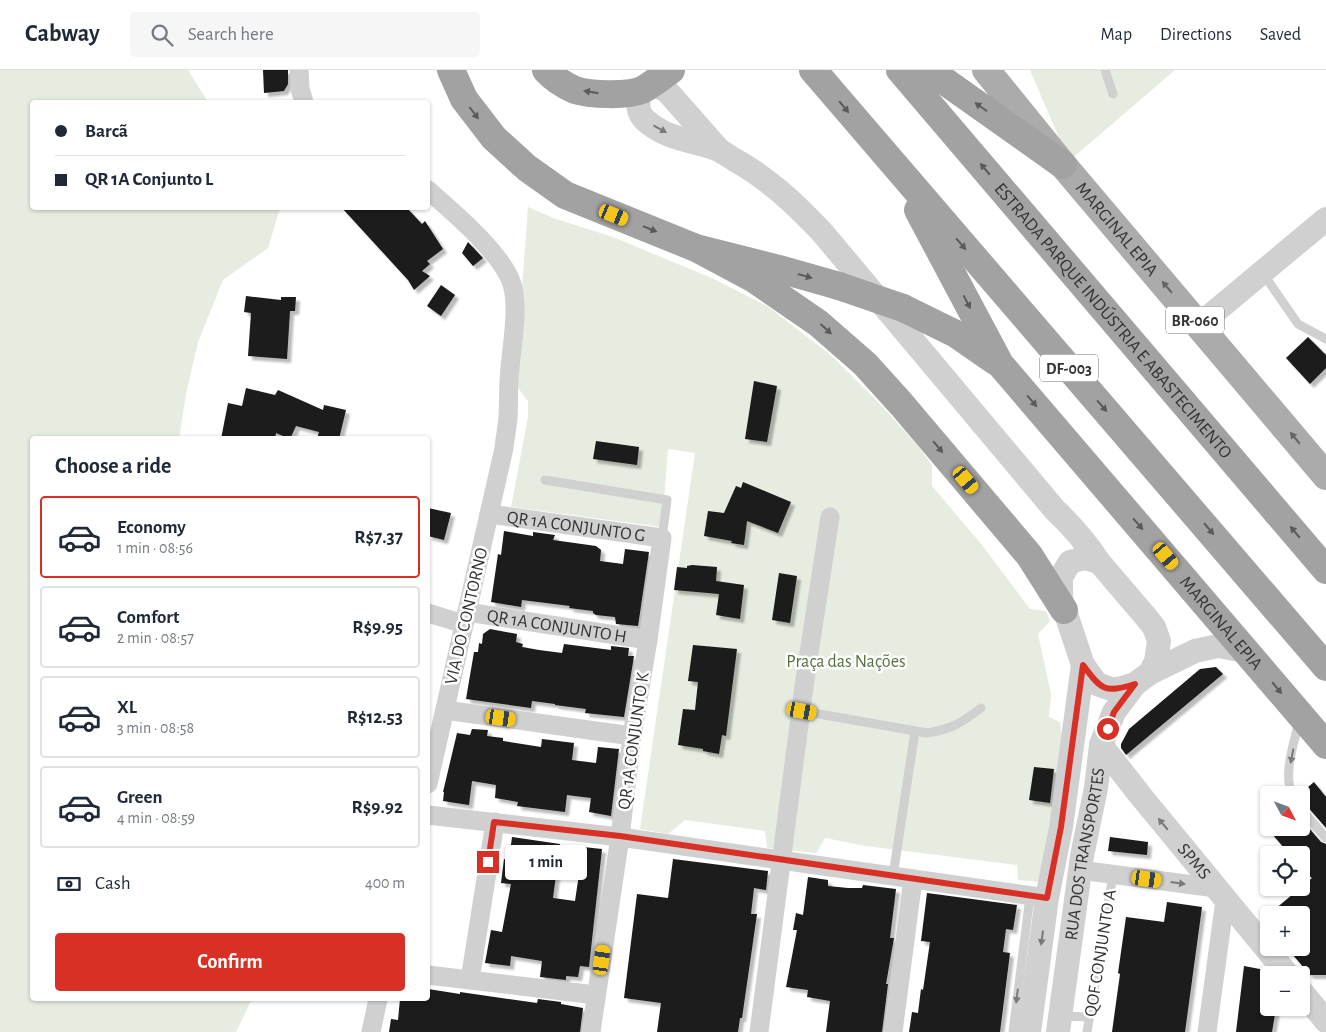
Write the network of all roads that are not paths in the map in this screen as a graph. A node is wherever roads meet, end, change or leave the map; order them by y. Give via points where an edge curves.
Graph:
1 (299, 70) edge
2 (451, 70) edge
3 (546, 70) edge
4 (813, 70) edge
5 (900, 70) edge
6 (929, 70) edge
7 (986, 70) edge
8 (1105, 70) edge
9 (654, 82) edge
10 (1113, 94) dead end
11 (303, 100) edge
12 (719, 150) junction
13 (1063, 165) junction
14 (894, 167) junction
15 (430, 192) edge
16 (1326, 219) edge
17 (696, 248) junction
18 (1262, 272) junction
19 (1199, 325) junction
20 (1326, 339) edge
21 (1000, 364) junction
22 (1326, 476) edge
23 (545, 480) dead end
24 (1055, 510) junction
25 (489, 514) junction
26 (830, 517) dead end
27 (662, 538) junction
28 (1070, 562) junction
29 (1099, 562) junction
30 (1326, 570) edge
31 (1064, 610) junction
32 (430, 613) edge
33 (465, 618) junction
34 (648, 640) junction
35 (1245, 651) junction
36 (1083, 665) junction
37 (1326, 667) edge
38 (1142, 679) junction
39 (981, 708) dead end
40 (445, 710) junction
41 (802, 711) junction
42 (1300, 716) junction
43 (915, 732) junction
44 (632, 736) junction
45 (1101, 745) junction
46 (1326, 745) edge
47 (430, 775) edge
48 (1289, 786) edge
49 (430, 815) edge
50 (1310, 819) edge
51 (494, 822) junction
52 (620, 836) junction
53 (1326, 838) edge
54 (1057, 851) junction
55 (782, 860) junction
56 (1080, 870) junction
57 (1113, 874) junction
58 (893, 876) junction
59 (913, 879) junction
60 (1220, 894) junction
61 (1039, 897) junction
62 (1280, 966) edge
63 (430, 975) edge
64 (470, 980) junction
65 (596, 995) junction
66 (378, 1001) edge
67 (1310, 1002) edge
68 (1089, 1017) junction
69 (1326, 1021) edge
70 (1059, 1024) edge
71 (371, 1032) edge
72 (591, 1032) edge
73 (759, 1032) edge
74 (893, 1032) edge
75 (1013, 1032) edge
76 (1029, 1032) edge
77 (1087, 1032) edge
78 (1207, 1032) edge

1 - 11 street
2 -> 17 highway via 464,99 494,138 527,168 565,195
9 -> 3 highway via 607,95 575,90
4 -> 14 highway, DF-003
30 -> 5 highway, ESTRADA PARQUE INDÚSTRIA E ABASTECIMENTO
13 -> 6 highway
7 - 13 main road, BR-060
8 - 10 lane
9 - 12 street
9 -> 12 street via 637,104 639,114 681,140
12 - 24 street via 777,188 821,231
19 -> 13 main road, MARGINAL EPIA / BR-060
14 -> 21 highway
14 -> 37 highway, DF-003
15 - 25 street, VIA DO CONTORNO via 477,235 512,284 514,313 508,417
16 - 18 street
17 -> 21 highway, bridge via 779,268 904,308 956,334
17 -> 31 highway via 754,279 818,323 865,364 1029,555
18 - 19 street
18 - 20 lane via 1298,324
22 -> 19 main road, MARGINAL EPIA / BR-060
21 -> 35 highway, MARGINAL EPIA
23 - 27 lane via 667,500
24 - 28 street via 1068,541
24 - 29 street via 1082,537
25 - 27 street, QR 1A CONJUNTO G
25 - 33 street, VIA DO CONTORNO
26 - 41 street
27 - 34 street, QR 1A CONJUNTO K
28 - 29 street via 1085,558
28 - 31 street via 1061,577
29 - 38 street via 1154,627 1158,641 1156,661
31 - 36 street
32 - 33 street, QR 1A CONJUNTO H
33 - 34 street, QR 1A CONJUNTO H
33 - 40 street, VIA DO CONTORNO
34 - 44 street, QR 1A CONJUNTO K
35 - 38 street, RUA DOS TRANSPORTES via 1218,646 1195,651
35 -> 42 highway, MARGINAL EPIA
36 - 38 street via 1097,684 1111,689
36 - 54 street, RUA DOS TRANSPORTES
38 - 45 street, RUA DOS TRANSPORTES via 1114,712
39 - 43 lane via 946,730
40 - 44 street
40 - 47 street, VIA DO CONTORNO
41 - 43 lane
41 - 55 street
42 - 46 highway, MARGINAL EPIA
42 -> 48 lane
43 - 58 lane
44 - 52 street, QR 1A CONJUNTO K
45 - 56 street, RUA DOS TRANSPORTES
60 -> 45 street, SPMS
49 - 51 street
50 - 53 lane
51 - 52 street
51 - 64 street
52 - 55 street
52 - 65 street, QR 1A CONJUNTO K
54 - 56 street via 1068,850 1074,854
54 - 61 street, RUA DOS TRANSPORTES
55 - 58 street
55 - 73 street
56 - 57 street
56 - 70 street, RUA DOS TRANSPORTES
57 -> 60 street
57 - 68 lane, QOF CONJUNTO A
58 - 59 street
59 - 61 street
59 - 74 street
60 - 62 street, SPMS
60 - 78 street
61 -> 75 lane
61 -> 76 street, RUA DOS TRANSPORTES
63 - 64 street
64 - 65 street
65 - 72 street, QR 1A CONJUNTO K
66 - 71 street
67 - 69 street
68 - 70 lane
68 - 77 lane, QOF CONJUNTO A

